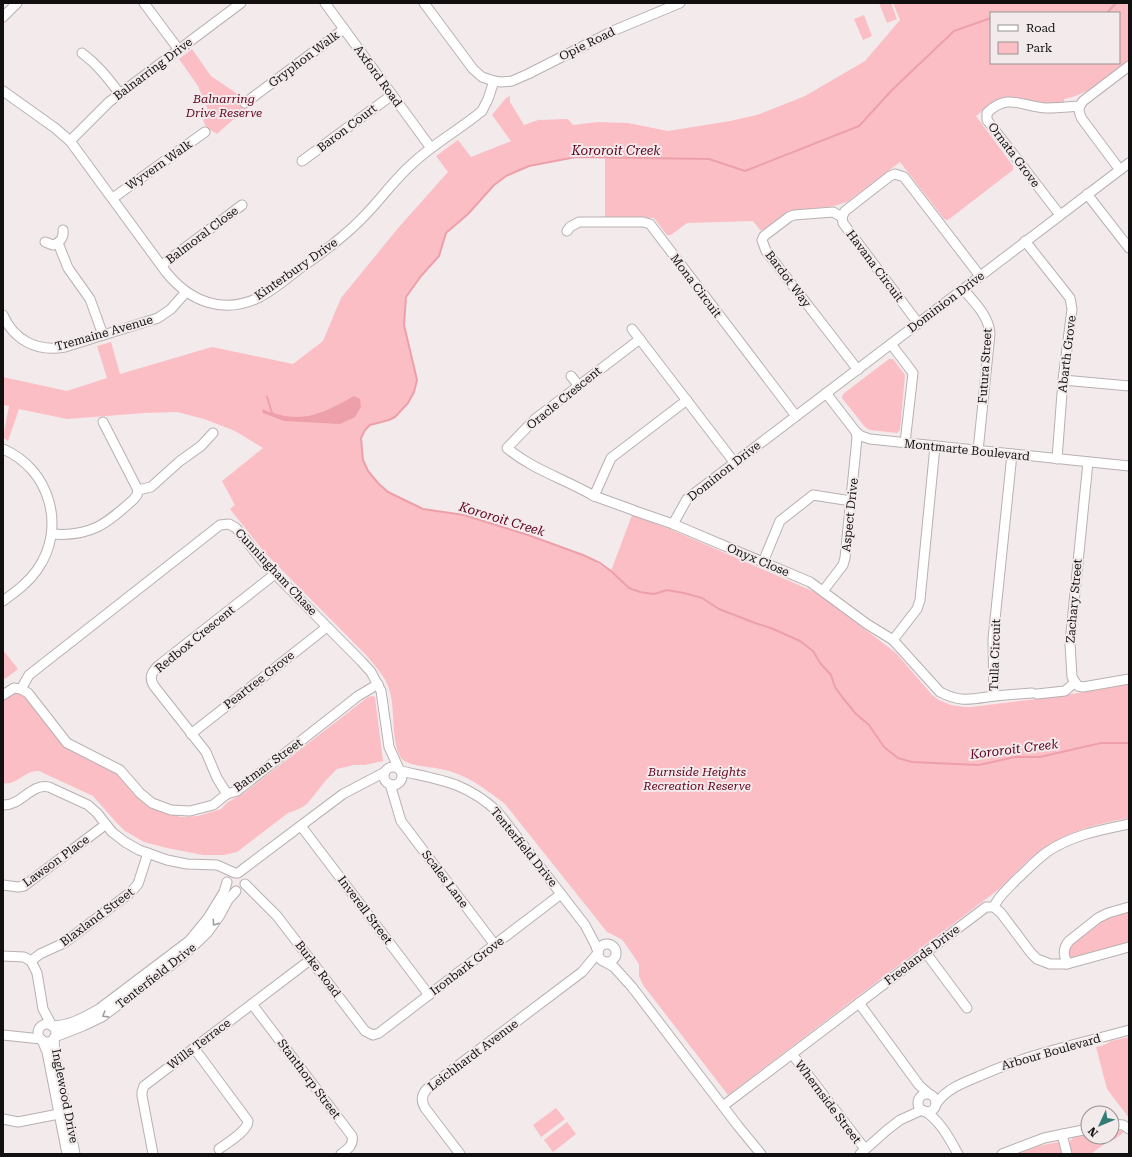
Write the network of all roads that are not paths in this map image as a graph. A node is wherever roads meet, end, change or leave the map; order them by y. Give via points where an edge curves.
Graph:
1 (17, 3) edge
2 (144, 3) edge
3 (241, 3) edge
4 (325, 3) edge
5 (424, 3) edge
6 (680, 3) edge
7 (5, 12) edge
8 (344, 29) junction
9 (179, 50) junction
10 (82, 53) dead end
11 (1129, 66) edge
12 (494, 81) junction
13 (3, 91) edge
14 (120, 94) junction
15 (392, 95) junction
16 (245, 103) dead end
17 (1079, 106) junction
18 (204, 132) dead end
19 (70, 140) junction
20 (431, 148) junction
21 (302, 161) dead end
22 (1129, 163) edge
23 (1120, 170) junction
24 (1088, 194) junction
25 (113, 198) junction
26 (242, 205) dead end
27 (1060, 215) junction
28 (842, 217) junction
29 (63, 230) dead end
30 (567, 231) dead end
31 (1025, 241) junction
32 (45, 242) dead end
33 (58, 243) junction
34 (1129, 248) edge
35 (162, 265) junction
36 (980, 276) junction
37 (963, 289) junction
38 (186, 292) junction
39 (3, 314) edge
40 (918, 323) junction
41 (632, 329) dead end
42 (103, 335) junction
43 (640, 339) junction
44 (891, 344) junction
45 (858, 370) junction
46 (571, 376) dead end
47 (1063, 380) junction
48 (579, 386) junction
49 (1129, 386) edge
50 (826, 393) junction
51 (687, 400) junction
52 (796, 416) junction
53 (103, 422) dead end
54 (856, 432) junction
55 (214, 433) dead end
56 (764, 440) joint
57 (905, 443) junction
58 (935, 446) junction
59 (3, 449) edge
60 (978, 451) junction
61 (1012, 454) junction
62 (1057, 459) junction
63 (734, 462) junction
64 (1088, 462) junction
65 (1129, 466) edge
66 (138, 490) junction
67 (594, 496) junction
68 (851, 501) junction
69 (634, 510) joint
70 (673, 524) junction
71 (52, 534) junction
72 (763, 562) junction
73 (275, 574) junction
74 (823, 591) junction
75 (3, 601) edge
76 (327, 627) junction
77 (872, 627) joint
78 (893, 640) junction
79 (1129, 679) edge
80 (1075, 682) junction
81 (378, 684) junction
82 (21, 689) junction
83 (3, 695) edge
84 (994, 696) junction
85 (191, 734) junction
86 (389, 747) junction
87 (386, 770) junction
88 (400, 770) junction
89 (429, 776) junction
90 (394, 783) junction
91 (365, 784) junction
92 (227, 794) junction
93 (3, 805) edge
94 (1129, 824) edge
95 (106, 825) junction
96 (301, 826) junction
97 (148, 853) junction
98 (258, 859) junction
99 (211, 865) junction
100 (237, 873) junction
101 (228, 881) junction
102 (3, 885) edge
103 (241, 887) junction
104 (562, 894) junction
105 (994, 908) junction
106 (1129, 908) edge
107 (585, 925) junction
108 (607, 944) junction
109 (495, 945) junction
110 (1129, 947) edge
111 (616, 952) junction
112 (926, 953) junction
113 (3, 956) edge
114 (601, 957) junction
115 (310, 960) junction
116 (31, 961) junction
117 (1067, 964) junction
118 (632, 987) junction
119 (429, 995) junction
120 (859, 1003) junction
121 (252, 1004) junction
122 (967, 1008) dead end
123 (43, 1009) junction
124 (52, 1025) junction
125 (39, 1028) junction
126 (1129, 1030) edge
127 (3, 1034) edge
128 (372, 1035) joint
129 (13, 1036) junction
130 (55, 1037) junction
131 (41, 1040) junction
132 (194, 1048) junction
133 (792, 1054) junction
134 (908, 1070) junction
135 (953, 1088) junction
136 (930, 1094) junction
137 (936, 1105) junction
138 (723, 1106) junction
139 (921, 1106) junction
140 (63, 1113) junction
141 (3, 1120) edge
142 (1120, 1125) edge
143 (1129, 1129) edge
144 (944, 1130) junction
145 (1080, 1131) edge
146 (1062, 1134) junction
147 (219, 1149) dead end
148 (862, 1152) edge
149 (67, 1154) edge
150 (75, 1154) edge
151 (153, 1154) edge
152 (341, 1154) edge
153 (460, 1154) edge
154 (761, 1154) edge
155 (958, 1154) edge
156 (1002, 1154) edge
157 (1067, 1154) edge

1 - 7 street
2 - 9 street
3 - 9 street, Balnarring Drive
4 - 8 street, Axford Road
5 - 12 street via 467,63 478,74
6 - 12 street, Opie Road via 615,30 519,79 507,82
8 - 15 street, Axford Road
8 - 16 street, Gryphon Walk
9 - 14 street, Balnarring Drive
10 - 14 street via 99,66
11 - 17 street
12 - 20 street, Kinterbury Drive via 482,111
13 - 19 street, Kinterbury Drive
14 - 19 street, Balnarring Drive
15 - 20 street, Axford Road
15 - 21 street, Baron Court
17 - 23 street via 1082,119
17 - 27 street, Ornata Grove via 1046,108 1006,101 988,113 987,120
18 - 25 street, Wyvern Walk
19 - 25 street, Kinterbury Drive
20 - 38 street, Kinterbury Drive via 411,165 350,230 265,294 249,301 228,305 208,302
22 - 23 street, Dominion Drive
23 - 24 street, Dominion Drive
24 - 27 street, Dominion Drive
24 - 34 street
25 - 35 street, Kinterbury Drive
26 - 35 street, Balmoral Close
27 - 31 street, Dominion Drive
28 - 36 street, Havana Circuit via 845,211 890,176 894,174 904,177
28 - 40 street, Havana Circuit via 843,223
28 - 45 street, Bardot Way via 833,212 794,215 762,240 766,251
29 - 33 street via 63,237
30 - 52 street, Mona Circuit via 579,222 650,224
31 - 36 street, Dominion Drive
31 - 47 street, Abarth Grove via 1072,303
32 - 33 street via 53,246
33 - 42 street via 68,268 90,299
35 - 38 street, Kinterbury Drive
36 - 37 street, Dominion Drive
37 - 40 street, Dominion Drive
37 - 60 street, Futura Street via 989,326
38 - 42 street, Tremaine Avenue via 171,309 158,318
39 - 42 street, Tremaine Avenue via 7,324 19,337 31,345 45,348 66,347
40 - 44 street, Dominion Drive
41 - 43 street
43 - 48 street, Oracle Crescent
43 - 51 street
44 - 45 street, Dominion Drive
44 - 57 street via 913,374
45 - 50 street, Dominion Drive
46 - 48 street
47 - 49 street
47 - 62 street, Abarth Grove
48 - 67 street, Oracle Crescent via 505,445 533,466
50 - 52 street, Dominion Drive
50 - 54 street, Montmarte Boulevard
51 - 63 street
51 - 67 street via 611,458
52 - 56 street, Dominion Drive
53 - 66 street
54 - 57 street, Montmarte Boulevard via 870,439
54 - 68 street, Aspect Drive
55 - 66 street via 151,487
56 - 63 street, Dominon Drive
57 - 58 street, Montmarte Boulevard
58 - 60 street, Montmarte Boulevard
58 - 78 street via 920,600 917,609
59 - 71 street via 24,461 40,479 50,504
60 - 61 street, Montmarte Boulevard
61 - 62 street, Montmarte Boulevard
61 - 84 street, Tulla Circuit via 993,639
62 - 64 street, Montmarte Boulevard
63 - 70 street, Dominon Drive via 686,499
64 - 65 street, Montmarte Boulevard
64 - 80 street, Zachary Street via 1070,643 1072,676
66 - 71 street via 134,499 92,530 76,534
67 - 69 street, Oracle Crescent
68 - 72 street via 813,495 780,521
68 - 74 street, Aspect Drive via 843,565
69 - 70 street, Onyx Close
70 - 72 street, Onyx Close
71 - 75 street via 47,553 38,570
72 - 74 street, Onyx Close via 810,582
73 - 76 street, Cunningham Chase
73 - 82 street, Cunningham Chase via 236,528 230,524 223,524 29,675
73 - 85 street, Redbox Crescent via 158,666 152,674 152,682
74 - 77 street, Onyx Close
76 - 81 street, Cunningham Chase via 361,661
76 - 85 street, Peartree Grove
77 - 78 street, Tulla Circuit
78 - 84 street, Tulla Circuit via 935,687 949,697 965,700
79 - 80 street via 1083,687
80 - 84 street via 1065,691
81 - 86 street, Cunningham Chase via 384,701
81 - 92 street, Batman Street via 358,696 237,791
82 - 83 street via 14,688
82 - 92 street, Batman Street via 28,693 67,743 120,770 152,803 171,810 190,811 213,805
85 - 92 street, Redbox Crescent via 209,757
86 - 87 street, Cunningham Chase
86 - 88 street, Cunningham Chase
87 - 88 street via 392,767
87 - 90 street via 384,777
87 - 91 street, Tenterfield Drive
88 - 89 street, Tenterfield Drive
88 - 90 street via 402,776
89 - 90 street, Tenterfield Drive
89 - 104 street, Tenterfield Drive via 460,786 493,807
90 - 91 street, Tenterfield Drive
90 - 109 street, Scales Lane via 399,818
91 - 96 street, Tenterfield Drive via 343,794
93 - 95 street via 14,803 38,787 46,786 93,808
94 - 105 street via 1082,835 1047,852 1000,896
95 - 97 street via 125,842
95 - 102 street, Lawson Place via 24,886
96 - 98 street, Tenterfield Drive
96 - 119 street, Inverell Street
97 - 99 street via 187,864
97 - 116 street, Blaxland Street via 138,884 131,892 64,943 37,955
98 - 100 street, Tenterfield Drive
98 - 103 street, Tenterfield Drive
99 - 100 street
99 - 101 street
100 - 101 street via 230,875
100 - 103 street via 243,876
101 - 103 street via 231,889
101 - 124 street, Tenterfield Drive via 208,918 183,946 99,1009 66,1024
103 - 115 street, Burke Road via 264,902
103 -> 130 street, Tenterfield Drive via 228,900 207,933 184,956 102,1017
104 - 107 street, Tenterfield Drive
104 - 109 street, Ironbark Grove
105 - 112 street, Freelands Drive via 989,906 981,910
105 - 117 street via 1037,959 1050,964
106 - 117 street via 1098,918 1069,941 1064,951
107 - 108 street, Tenterfield Drive
107 - 114 street, Tenterfield Drive
108 - 111 street via 614,947
108 - 114 street via 601,946
109 - 119 street, Ironbark Grove
110 - 117 street
111 - 114 street via 613,960
111 - 118 street, Tenterfield Drive
112 - 120 street, Freelands Drive
112 - 122 street
113 - 116 street via 24,957
114 - 118 street, Tenterfield Drive
114 - 153 street, Leichhardt Avenue via 423,1094 425,1108
115 - 121 street, Wills Terrace
115 - 128 street, Burke Road via 365,1031
116 - 123 street via 37,973
118 - 138 street, Tenterfield Drive
119 - 128 street, Ironbark Grove via 379,1033
120 - 133 street, Freelands Drive
120 - 134 street
121 - 132 street, Wills Terrace
121 - 152 street, Stanthorp Street via 352,1136 351,1146
123 - 124 street
123 - 125 street
124 - 125 street via 44,1024
124 - 130 street via 56,1031
125 - 129 street
125 - 131 street via 38,1035
126 - 135 street, Arbour Boulevard via 1012,1062
127 - 129 street
129 - 131 street
130 - 131 street via 50,1041
130 - 140 street, Inglewood Drive
131 - 140 street, Inglewood Drive via 47,1052
132 - 147 street via 248,1121 244,1131
132 - 151 street, Wills Terrace via 143,1088 142,1096
133 - 138 street, Freelands Drive
133 - 148 street, Whernside Street
134 - 136 street via 919,1085
134 - 139 street
135 - 136 street, Arbour Boulevard
135 - 137 street, Arbour Boulevard via 942,1096
136 - 137 street
136 - 139 street via 923,1095
137 - 139 street via 931,1111
137 - 144 street
138 - 154 street, Tenterfield Drive
139 - 144 street
139 - 148 street
140 - 141 street via 18,1122
140 - 149 street, Inglewood Drive
140 - 150 street, Inglewood Drive
142 - 143 street
144 - 155 street
145 - 146 street
146 - 156 street
146 - 157 street

